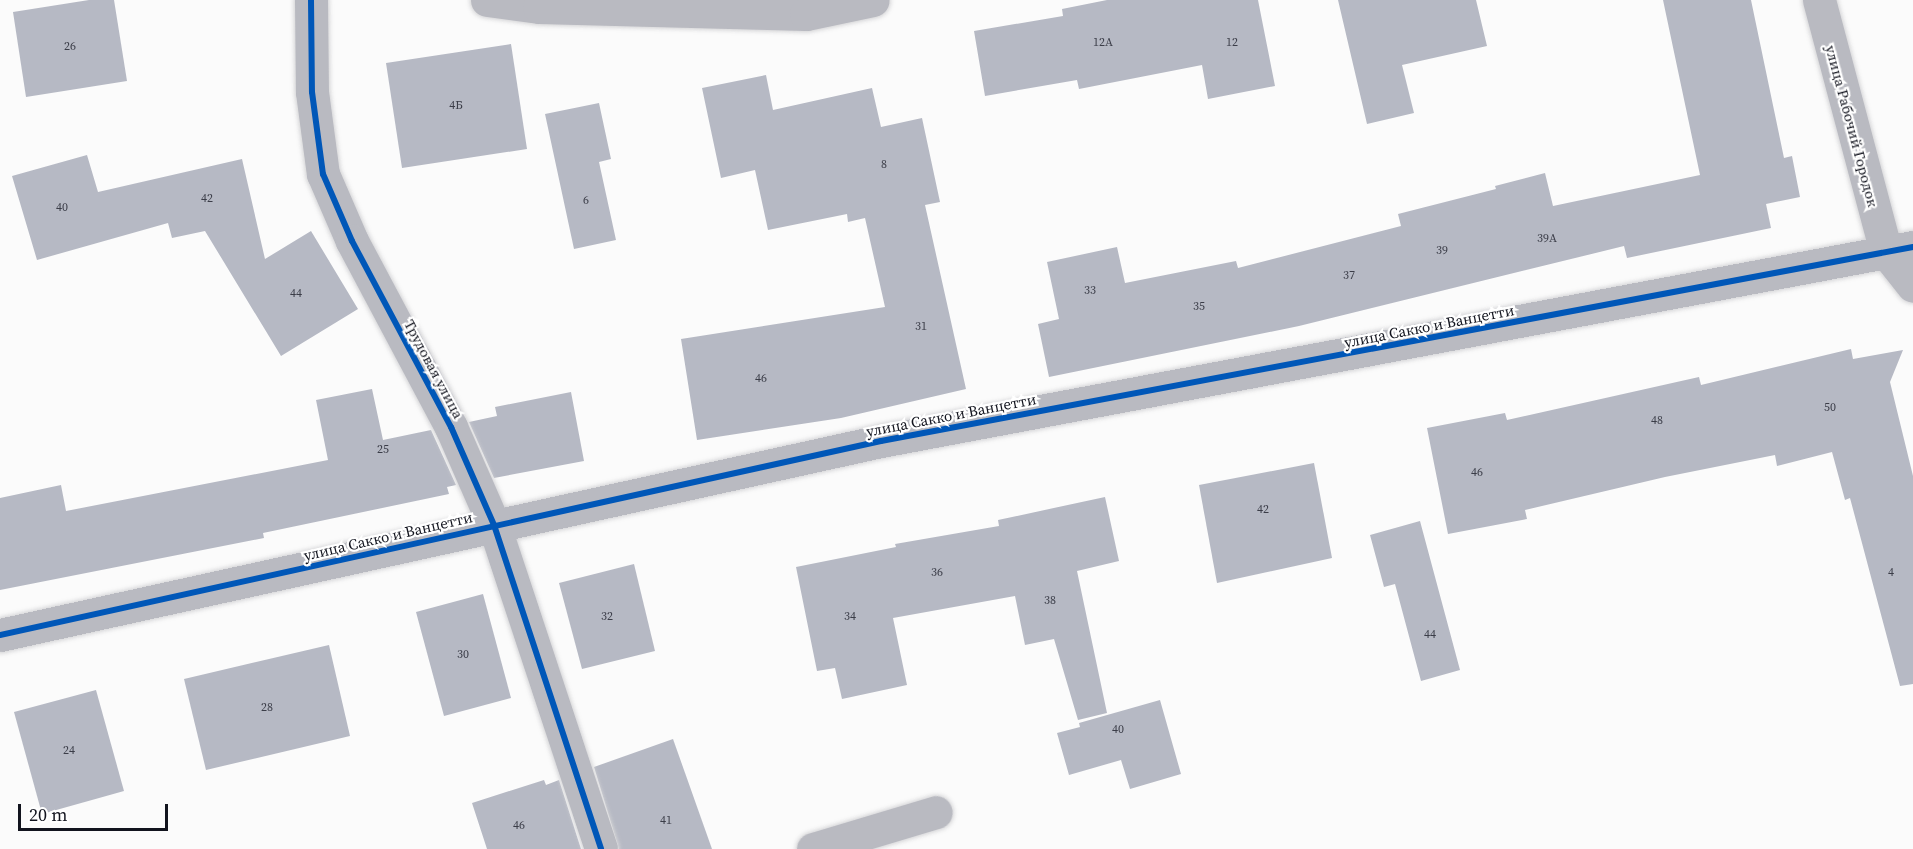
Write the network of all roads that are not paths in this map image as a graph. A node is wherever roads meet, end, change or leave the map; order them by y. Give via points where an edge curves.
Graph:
1 (311, 0) edge
2 (488, 0) edge
3 (873, 0) edge
4 (1819, 0) edge
5 (806, 7) edge
6 (1900, 249) edge
7 (1913, 286) edge
8 (494, 525) junction
9 (0, 635) edge
10 (936, 812) dead end
11 (600, 849) edge
12 (813, 849) edge

1 - 8 street, Трудовая улица via 312,92 323,174 352,241 450,427
2 - 5 street via 539,7
3 - 5 street
4 - 6 street, улица Рабочий Городок
6 - 7 street
6 - 8 street, улица Сакко и Ванцетти via 880,441
8 - 9 street, улица Сакко и Ванцетти
8 - 11 street, Трудовая улица
10 - 12 street

